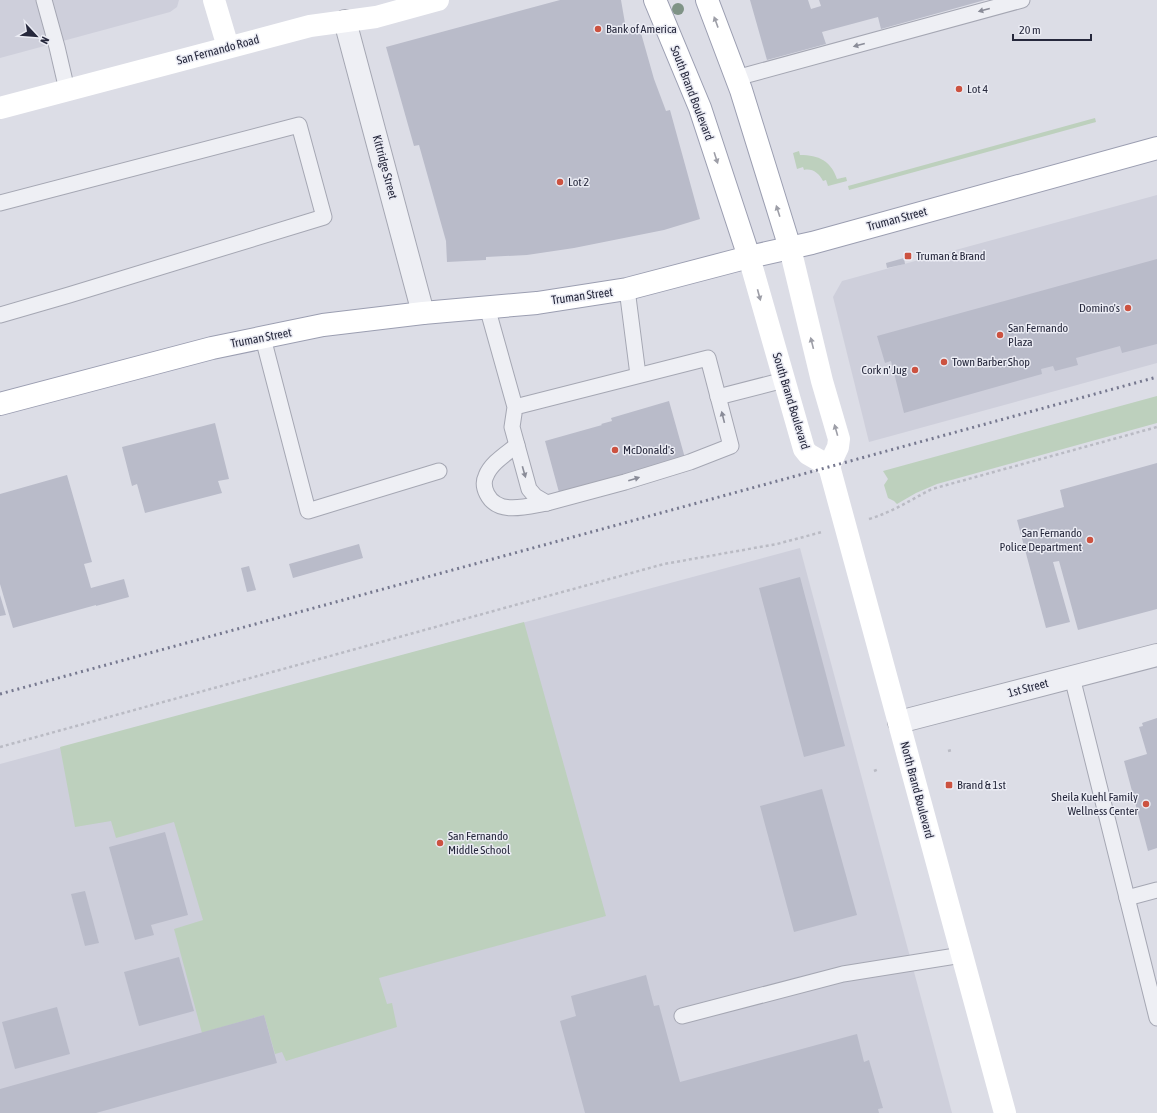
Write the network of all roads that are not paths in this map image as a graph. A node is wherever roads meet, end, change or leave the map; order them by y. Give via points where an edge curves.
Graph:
1 (44, 0) edge
2 (214, 0) edge
3 (438, 0) edge
4 (655, 0) edge
5 (708, 0) edge
6 (1022, 0) edge
7 (345, 21) junction
8 (228, 47) junction
9 (736, 78) junction
10 (67, 90) junction
11 (0, 108) edge
12 (1157, 148) edge
13 (0, 203) edge
14 (790, 248) junction
15 (749, 257) junction
16 (627, 289) junction
17 (487, 307) junction
18 (424, 313) junction
19 (0, 315) edge
20 (263, 338) junction
21 (638, 376) junction
22 (784, 380) junction
23 (718, 396) junction
24 (0, 404) edge
25 (515, 407) junction
26 (517, 445) junction
27 (829, 466) junction
28 (439, 471) dead end
29 (547, 503) junction
30 (1157, 654) edge
31 (1072, 677) junction
32 (899, 722) junction
33 (1157, 890) edge
34 (1127, 898) junction
35 (962, 955) junction
36 (682, 1016) dead end
37 (1157, 1018) edge
38 (1005, 1113) edge

1 - 10 lane
2 - 8 main road
3 - 7 main road, San Fernando Road via 376,17
4 -> 15 main road, South Brand Boulevard via 700,108
9 -> 5 main road
6 -> 9 lane
7 - 8 main road, San Fernando Road via 317,24
7 - 18 street, Kittridge Street
8 - 10 main road, San Fernando Road
14 -> 9 main road
10 - 11 main road, San Fernando Road
12 - 14 main road, Truman Street
13 - 19 lane via 298,125 324,217
14 - 15 main road, Truman Street
27 -> 14 main road via 839,439 820,374
15 - 16 main road, Truman Street
15 -> 22 main road, South Brand Boulevard
16 - 17 main road, Truman Street via 537,303
16 - 21 lane
17 - 18 main road, Truman Street
17 - 25 lane
18 - 20 main road, Truman Street via 323,325
20 - 24 main road, Truman Street via 212,348
20 - 28 lane via 308,511
21 - 23 lane via 708,358
21 - 25 lane
22 - 23 lane
22 - 27 main road, South Brand Boulevard via 804,449
29 -> 23 lane via 690,462 731,446
25 - 26 lane via 512,427
26 -> 29 lane via 529,489
26 - 29 lane via 492,466 485,476 484,487 488,496 498,505 512,509
27 - 32 main road, North Brand Boulevard
30 - 31 street, 1st Street
31 - 32 street, 1st Street
31 - 34 lane
32 - 35 main road, North Brand Boulevard
33 - 34 lane
34 - 37 lane
35 - 36 lane via 843,974
35 - 38 main road, North Brand Boulevard

